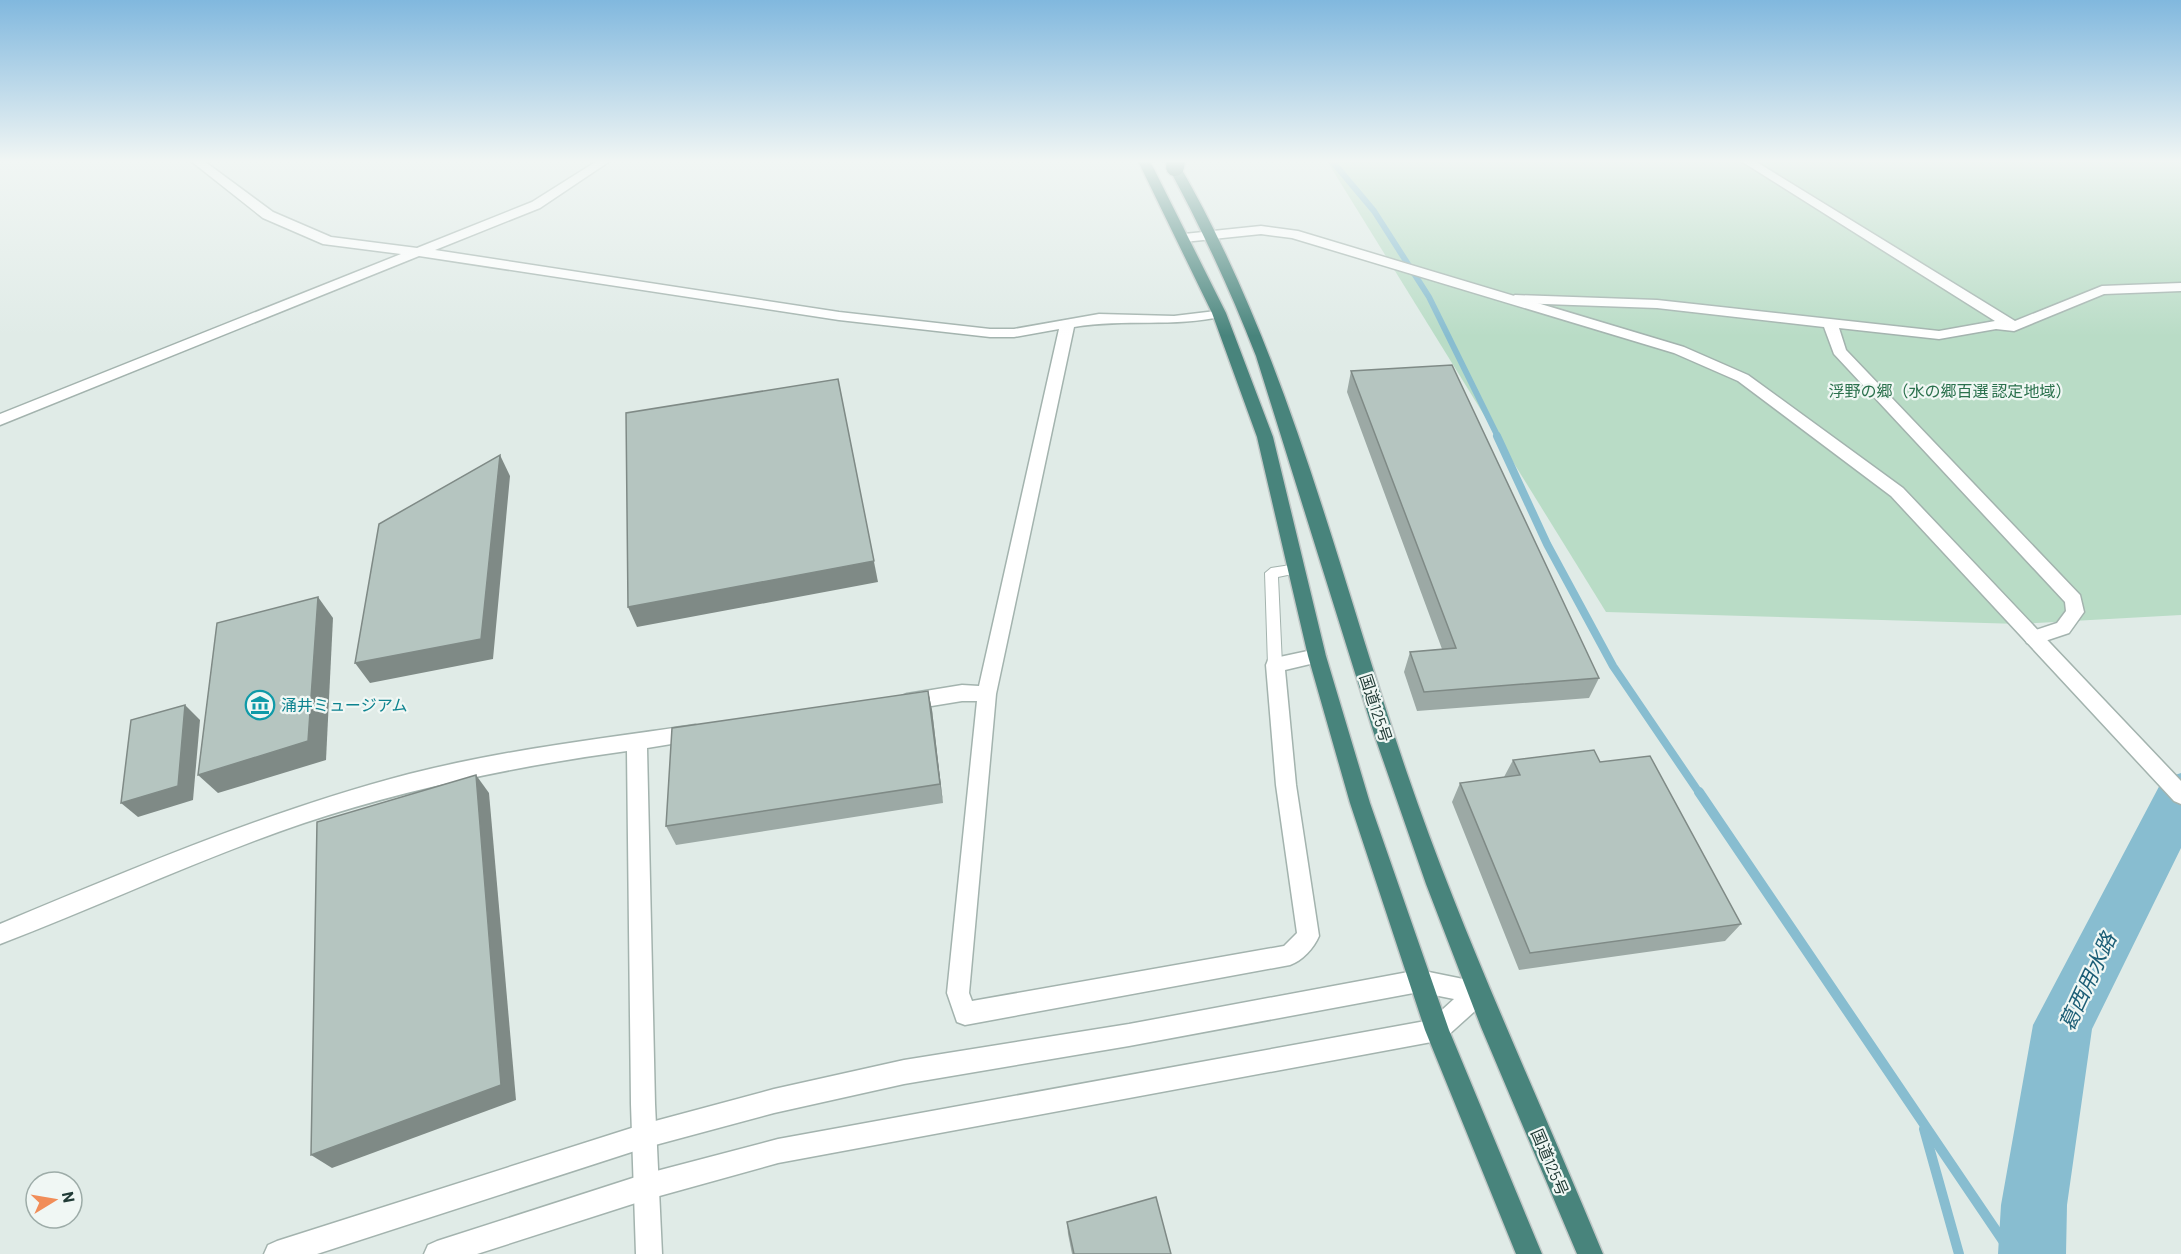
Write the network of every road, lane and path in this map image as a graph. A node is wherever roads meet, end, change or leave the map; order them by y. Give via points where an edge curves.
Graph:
1 (278, 220) edge
2 (501, 220) edge
3 (1175, 220) edge
4 (1204, 220) edge
5 (1843, 220) edge
6 (1212, 235) junction
7 (1184, 238) junction
8 (420, 253) junction
9 (2181, 287) edge
10 (1515, 299) junction
11 (1219, 313) junction
12 (1067, 325) junction
13 (1831, 325) junction
14 (2014, 327) junction
15 (0, 420) edge
16 (1297, 569) junction
17 (2033, 638) junction
18 (1317, 656) junction
19 (1275, 664) junction
20 (987, 693) junction
21 (892, 704) edge
22 (719, 729) edge
23 (638, 741) junction
24 (2181, 795) edge
25 (0, 934) edge
26 (1419, 981) junction
27 (1478, 993) junction
28 (1437, 1030) junction
29 (644, 1136) junction
30 (645, 1187) junction
31 (277, 1254) edge
32 (437, 1254) edge
33 (649, 1254) edge
34 (1529, 1254) edge
35 (1590, 1254) edge

1 - 8 street via 328,241
2 - 8 street
3 - 7 highway
4 - 6 highway, 国道125号
5 - 14 street
6 - 7 street
6 - 10 street via 1277,230
6 - 27 highway, 国道125号 via 1252,321 1282,402 1402,788
7 - 11 highway
8 - 12 street via 942,329 1014,333
8 - 15 street via 343,280
9 - 14 street via 2102,290
10 - 13 street via 1657,304
10 - 17 street via 1679,351 1743,378 1897,492
11 - 12 street via 1174,320 1099,318
11 - 16 highway via 1265,437
12 - 20 street
13 - 14 street via 1940,335 1996,325
13 - 17 street via 1839,351 2074,600 2075,612 2063,628
16 - 18 highway
16 - 19 lane via 1271,573
17 - 24 street
18 - 19 street
18 - 26 highway
19 - 20 street via 1286,785 1308,936 1290,955 965,1014 958,993
20 - 21 street
22 - 23 street
23 - 25 street via 410,782 289,820
23 - 29 street
26 - 27 street
26 - 28 highway
26 - 29 street via 904,1072
27 - 28 street
27 - 35 highway, 国道125号
28 - 30 street via 778,1151
28 - 34 highway
29 - 30 street
29 - 31 street
30 - 32 street
30 - 33 street

